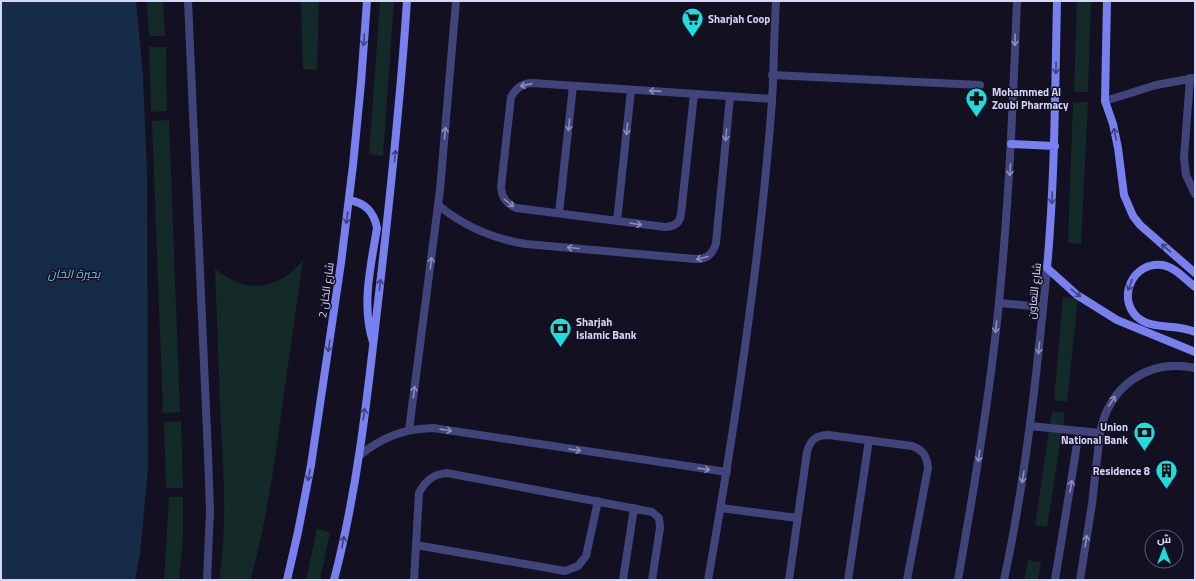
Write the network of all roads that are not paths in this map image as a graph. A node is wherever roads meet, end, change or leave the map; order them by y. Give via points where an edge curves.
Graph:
1 (188, 1) edge
2 (367, 1) edge
3 (407, 1) edge
4 (456, 1) edge
5 (776, 1) edge
6 (1017, 1) edge
7 (1057, 1) edge
8 (1107, 1) edge
9 (772, 75) junction
10 (1193, 78) edge
11 (980, 85) dead end
12 (573, 86) junction
13 (632, 90) junction
14 (694, 94) junction
15 (730, 97) junction
16 (772, 99) junction
17 (1105, 101) junction
18 (1012, 144) junction
19 (1054, 146) junction
20 (1195, 194) edge
21 (349, 200) junction
22 (438, 205) junction
23 (559, 213) junction
24 (617, 221) junction
25 (1047, 268) junction
26 (1195, 273) edge
27 (1195, 287) edge
28 (999, 303) junction
29 (1043, 307) junction
30 (1195, 332) edge
31 (374, 344) junction
32 (1195, 352) edge
33 (1195, 368) edge
34 (1030, 426) junction
35 (409, 430) junction
36 (1079, 431) junction
37 (1100, 433) junction
38 (869, 440) junction
39 (359, 456) junction
40 (727, 472) junction
41 (598, 501) junction
42 (634, 508) junction
43 (721, 508) junction
44 (797, 518) junction
45 (416, 545) junction
46 (207, 580) edge
47 (286, 580) edge
48 (334, 580) edge
49 (414, 580) edge
50 (623, 580) edge
51 (652, 580) edge
52 (708, 580) edge
53 (789, 580) edge
54 (848, 580) edge
55 (907, 580) edge
56 (958, 580) edge
57 (1004, 580) edge
58 (1054, 580) edge
59 (1080, 580) edge

1 - 46 street via 209,468 210,540
2 -> 21 main road, شارع الخان 2
31 -> 3 main road via 392,184
22 -> 4 street
5 - 9 street
6 -> 18 street
7 -> 19 main road, شارع التعاون
8 - 17 main road
9 - 11 street
9 - 16 street
10 - 17 street via 1139,90
10 - 20 street via 1184,158 1186,175
12 - 13 street
12 -> 23 street
12 -> 23 street via 532,83 521,85 514,92 511,97 501,187 504,200 516,208
14 -> 13 street
13 -> 24 street
14 - 15 street
24 -> 14 street via 669,227 674,226 680,219
15 - 16 street
15 -> 22 street via 716,243 712,252 705,258 510,241 479,232 451,216
16 - 40 street via 753,286
26 -> 17 main road via 1140,225 1128,205 1122,184 1117,142
18 - 19 main road
18 -> 28 street
19 -> 25 main road, شارع التعاون
21 - 31 main road via 365,205 376,220 367,302 369,331
21 -> 47 main road, شارع الخان 2 via 311,465
35 -> 22 street
23 - 24 street
25 - 29 street, شارع التعاون
25 -> 32 main road via 1077,294 1117,320
27 -> 30 main road via 1172,268 1154,265 1138,272 1128,288 1131,308 1145,322 1178,326
28 - 29 street
28 -> 56 street via 978,468
29 -> 34 street, شارع التعاون
39 -> 31 main road
37 -> 33 street via 1102,421 1113,399 1129,381 1162,367
34 - 36 street
34 -> 57 street, شارع التعاون
35 - 39 street via 382,439
35 -> 40 street via 433,428
36 - 37 street
58 -> 36 street
59 -> 37 street
38 - 44 street via 828,435 814,439 807,452
38 - 54 street
38 - 55 street via 912,446 919,449 927,460 928,468
48 -> 39 main road
40 - 43 street
41 - 42 street
41 - 45 street via 586,556 578,566 565,571
41 - 45 street via 454,474 439,474 427,481 419,493
42 - 50 street
42 - 51 street via 656,514 660,523
43 - 44 street
43 - 52 street
44 - 53 street
45 - 49 street

